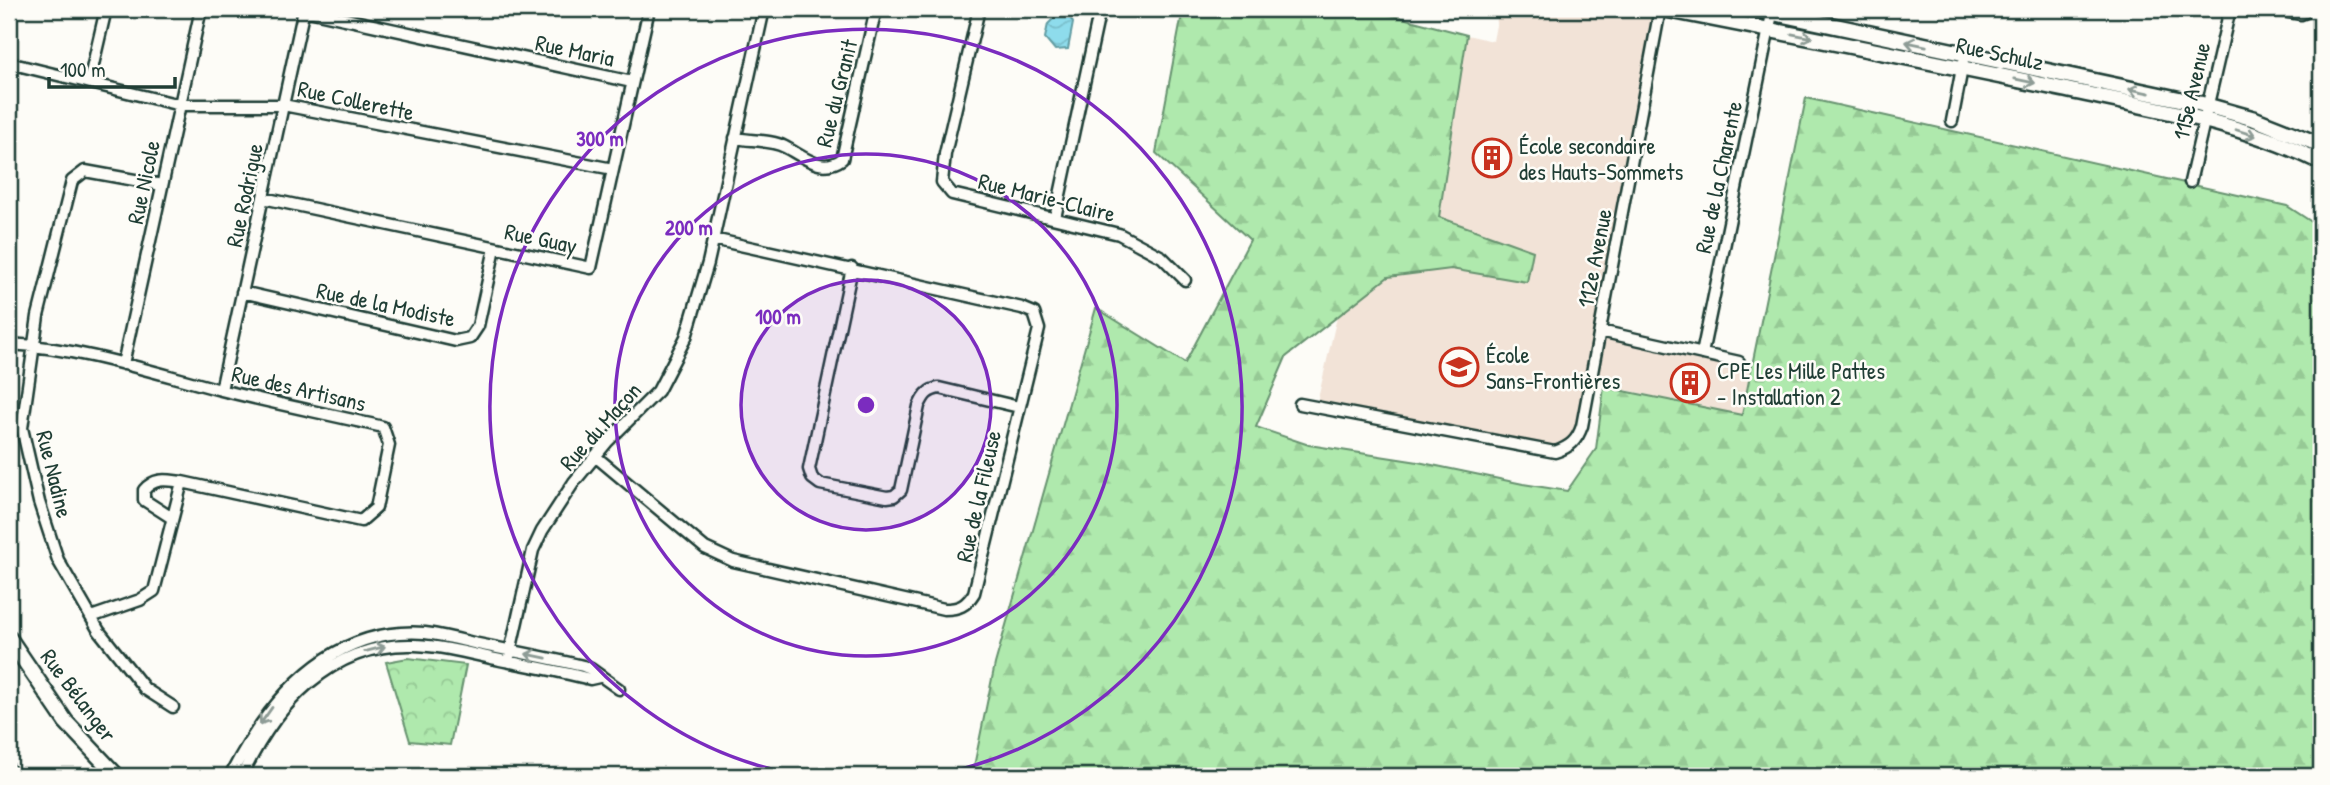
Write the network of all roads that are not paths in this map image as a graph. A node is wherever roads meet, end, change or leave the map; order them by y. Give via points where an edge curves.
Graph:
1 (106, 9) edge
2 (201, 9) edge
3 (304, 9) edge
4 (649, 9) edge
5 (764, 9) edge
6 (876, 9) edge
7 (979, 9) edge
8 (1100, 9) edge
9 (1661, 9) edge
10 (1755, 9) edge
11 (2230, 9) edge
12 (2272, 9) edge
13 (2313, 9) edge
14 (1773, 10) edge
15 (1769, 30) junction
16 (1963, 61) junction
17 (9, 63) edge
18 (89, 82) junction
19 (632, 82) junction
20 (180, 105) junction
21 (283, 105) junction
22 (2205, 113) junction
23 (1952, 121) dead end
24 (735, 138) junction
25 (2321, 145) edge
26 (2321, 162) edge
27 (613, 169) junction
28 (2190, 183) dead end
29 (162, 185) junction
30 (263, 198) junction
31 (1055, 218) junction
32 (713, 239) junction
33 (495, 248) junction
34 (852, 268) junction
35 (1185, 280) dead end
36 (242, 292) junction
37 (1600, 331) junction
38 (9, 344) edge
39 (32, 345) junction
40 (1702, 354) junction
41 (1739, 362) dead end
42 (123, 364) junction
43 (221, 390) junction
44 (1300, 404) dead end
45 (1019, 407) junction
46 (595, 456) junction
47 (182, 482) junction
48 (172, 518) junction
49 (91, 617) junction
50 (9, 638) edge
51 (509, 656) junction
52 (619, 689) dead end
53 (173, 707) dead end
54 (9, 769) edge
55 (13, 776) edge
56 (117, 776) edge
57 (230, 776) edge
58 (242, 776) edge

1 - 18 street
2 - 20 street, Rue Nicole
3 - 19 street, Rue Maria
3 - 21 street, Rue Rodrigue
4 - 19 street, Rue Guay
5 - 24 street, Rue du Maçon
6 - 24 street, Rue du Granit via 842,159 826,165 784,146
7 - 31 street, Rue Marie-Claire via 942,182 952,194
8 - 31 street
9 - 15 street, Rue Schulz
9 - 37 street, 112e Avenue
10 - 14 street, Rue Schulz
11 - 22 street, 115e Avenue
12 - 13 street via 2301,14
14 - 15 street, Rue de la Charente
16 -> 14 street, Rue Schulz
15 -> 16 street, Rue Schulz
15 - 40 street, Rue de la Charente
16 - 22 street, Rue Schulz
16 - 23 street
17 - 18 street, Rue Collerette
18 - 20 street, Rue Collerette
19 - 27 street, Rue Guay
20 - 21 street, Rue Collerette
20 - 29 street, Rue Nicole
21 - 27 street, Rue Collerette
21 - 30 street, Rue Rodrigue
22 - 25 street, Rue Schulz via 2255,120
22 -> 26 street, Rue Schulz
22 - 28 street, 115e Avenue
24 - 32 street, Rue du Maçon
27 - 33 street, Rue Guay via 591,268
29 - 39 street, Rue Nadine via 85,171 72,181
29 - 42 street, Rue Nicole
30 - 33 street, Rue Guay
30 - 36 street, Rue Rodrigue
31 - 35 street, Rue Marie-Claire via 1140,244 1162,257
32 - 34 street, Rue de la Fileuse
32 - 46 street, Rue du Maçon via 686,337 658,391
33 - 36 street, Rue de la Modiste via 478,326 470,338 456,341
34 - 45 street, Rue de la Fileuse via 1034,313 1039,329
34 - 45 street via 809,469 812,478 820,484 894,496 901,490 919,406 932,389
36 - 43 street, Rue Rodrigue
37 - 40 street
37 - 44 street, 112e Avenue via 1577,438 1555,453
38 - 39 street, Rue des Artisans
39 - 42 street, Rue des Artisans
39 - 49 street, Rue Nadine via 22,428 58,560
40 - 41 street
42 - 43 street, Rue des Artisans
43 - 47 street, Rue des Artisans via 383,427 389,445 376,508 361,521
45 - 46 street, Rue de la Fileuse via 974,593 958,609 733,561 705,548
46 - 51 street, Rue du Maçon via 533,550
47 - 48 street
47 - 48 street, Rue des Artisans via 158,479 144,491 144,500
48 - 49 street via 154,591
49 - 53 street, Rue Nadine via 145,689
50 - 56 street, Rue Bélanger via 66,722
51 - 52 street via 591,668
51 -> 57 street via 425,633 356,643 306,671 290,686 265,716
58 -> 51 street via 288,703 305,685 362,652 414,645
54 - 55 street

